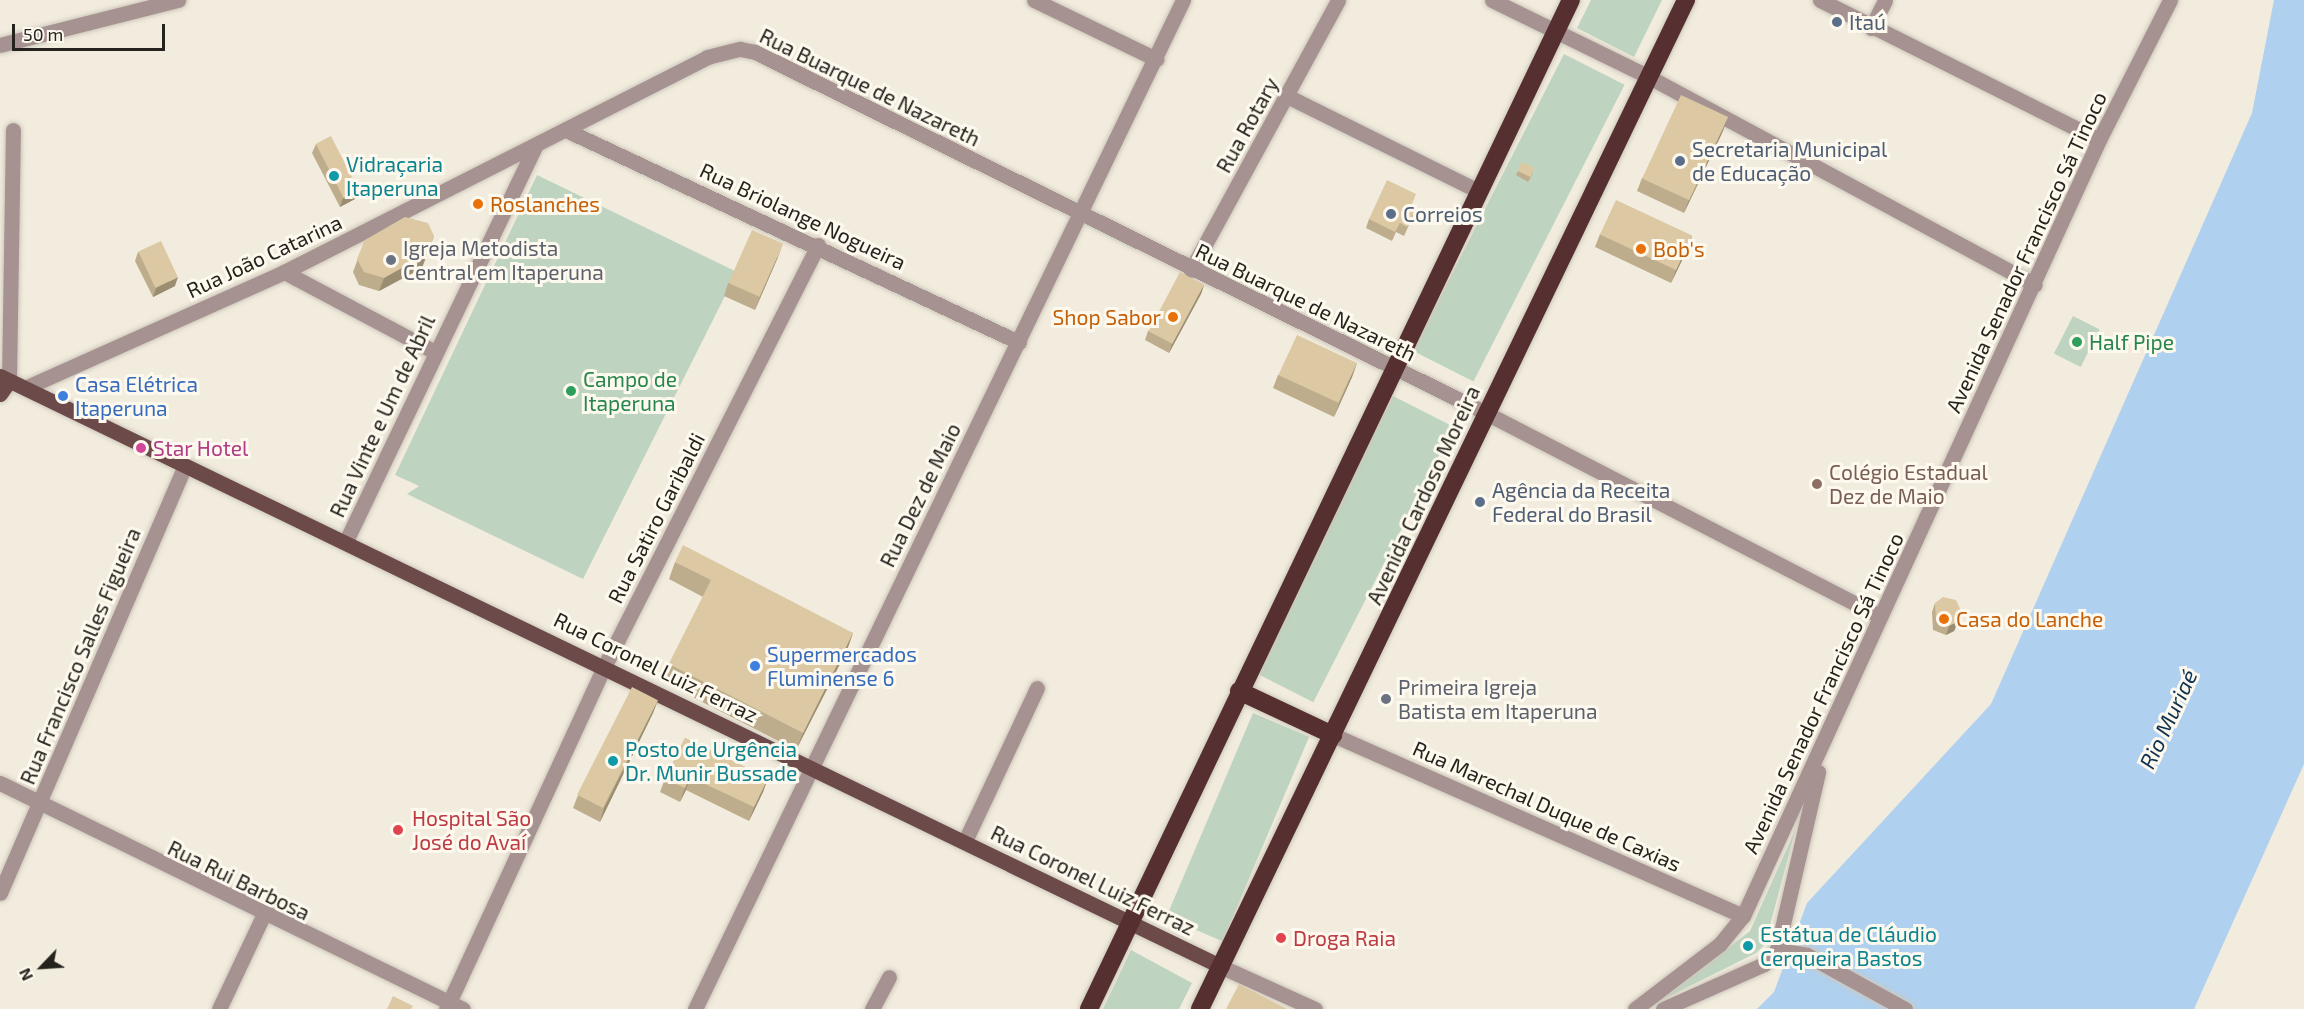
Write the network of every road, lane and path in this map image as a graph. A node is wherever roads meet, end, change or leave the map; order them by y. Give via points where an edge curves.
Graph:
1 (178, 0) edge
2 (1034, 0) edge
3 (1183, 0) edge
4 (1338, 0) edge
5 (1492, 0) edge
6 (1571, 0) edge
7 (1686, 0) edge
8 (1820, 0) edge
9 (1885, 0) edge
10 (2170, 0) edge
11 (143, 5) edge
12 (1871, 28) junction
13 (1556, 31) junction
14 (0, 45) edge
15 (707, 57) joint
16 (1156, 58) junction
17 (1649, 77) junction
18 (1287, 96) junction
19 (13, 130) dead end
20 (568, 130) junction
21 (2099, 140) junction
22 (536, 147) junction
23 (1476, 190) junction
24 (1083, 214) junction
25 (818, 245) junction
26 (1191, 270) junction
27 (284, 272) junction
28 (2035, 285) junction
29 (1019, 342) junction
30 (435, 351) junction
31 (1392, 369) junction
32 (5, 378) edge
33 (27, 387) junction
34 (0, 394) edge
35 (1486, 413) junction
36 (184, 467) junction
37 (346, 541) junction
38 (1880, 616) junction
39 (605, 665) junction
40 (1036, 688) dead end
41 (1239, 691) junction
42 (1333, 735) junction
43 (1821, 754) junction
44 (810, 765) junction
45 (0, 783) edge
46 (39, 804) junction
47 (965, 841) junction
48 (0, 893) edge
49 (263, 916) junction
50 (1743, 916) junction
51 (1133, 922) junction
52 (1777, 950) junction
53 (1222, 967) junction
54 (889, 977) dead end
55 (453, 1007) edge
56 (219, 1009) edge
57 (695, 1009) edge
58 (872, 1009) edge
59 (1089, 1009) edge
60 (1200, 1009) edge
61 (1315, 1009) edge
62 (1635, 1009) edge
63 (1663, 1009) edge
64 (1905, 1009) edge

1 - 11 street
2 - 16 street
3 - 16 street, Rua Dez de Maio
4 - 18 street, Rua Rotary
5 - 13 street
6 - 13 highway
7 - 17 highway, Avenida Cardoso Moreira
8 - 12 street
9 - 12 street
10 - 21 street, Avenida Senador Francisco Sá Tinoco
11 - 14 street
12 - 21 street
13 - 17 street
13 - 23 highway
15 - 20 street, Rua João Catarina
15 - 24 street, Rua Buarque de Nazareth via 726,50 755,52
16 - 24 street, Rua Dez de Maio
17 - 28 street
17 - 35 highway, Avenida Cardoso Moreira
18 - 23 street
18 - 26 street, Rua Rotary
19 - 32 street
20 - 22 street, Rua João Catarina
20 - 25 street, Rua Briolange Nogueira
21 - 28 street, Avenida Senador Francisco Sá Tinoco
22 - 27 street, Rua João Catarina
22 - 30 street, Rua Vinte e Um de Abril
23 - 31 highway
24 - 26 street, Rua Buarque de Nazareth
24 - 29 street, Rua Dez de Maio
25 - 29 street, Rua Briolange Nogueira
25 - 39 street, Rua Satiro Garibaldi
26 - 31 street, Rua Buarque de Nazareth
27 - 30 street
27 - 33 street, Rua João Catarina
28 - 38 street, Avenida Senador Francisco Sá Tinoco
29 - 44 street, Rua Dez de Maio
30 - 37 street, Rua Vinte e Um de Abril
31 - 35 street, Rua Buarque de Nazareth
31 - 41 highway
32 - 33 main road, Rua Coronel Luiz Ferraz
32 - 34 main road
33 - 36 main road, Rua Coronel Luiz Ferraz
35 - 38 street, Rua Buarque de Nazareth
35 - 42 highway, Avenida Cardoso Moreira
36 - 37 main road, Rua Coronel Luiz Ferraz
36 - 46 street, Rua Francisco Salles Figueira
37 - 39 main road, Rua Coronel Luiz Ferraz
38 - 43 street, Avenida Senador Francisco Sá Tinoco
39 - 44 main road, Rua Coronel Luiz Ferraz
39 - 55 street, Rua Satiro Garibaldi
40 - 47 street
41 - 42 highway
41 - 51 highway
42 - 50 street, Rua Marechal Duque de Caxias
42 - 53 highway, Avenida Cardoso Moreira
43 - 50 street, Avenida Senador Francisco Sá Tinoco
43 - 52 street via 1811,819
44 - 47 main road, Rua Coronel Luiz Ferraz
44 - 57 street, Rua Dez de Maio
45 - 46 street, Rua Rui Barbosa
46 - 48 street, Rua Francisco Salles Figueira
46 - 49 street, Rua Rui Barbosa
47 - 51 main road, Rua Coronel Luiz Ferraz
49 - 55 street, Rua Rui Barbosa
49 - 56 street
50 - 62 street, Avenida Senador Francisco Sá Tinoco via 1720,944
51 - 53 main road, Rua Coronel Luiz Ferraz
51 - 59 highway
52 - 63 street via 1764,964
52 - 64 street via 1807,955
53 - 60 highway, Avenida Cardoso Moreira
53 - 61 street, Rua Coronel Luiz Ferraz
54 - 58 street

